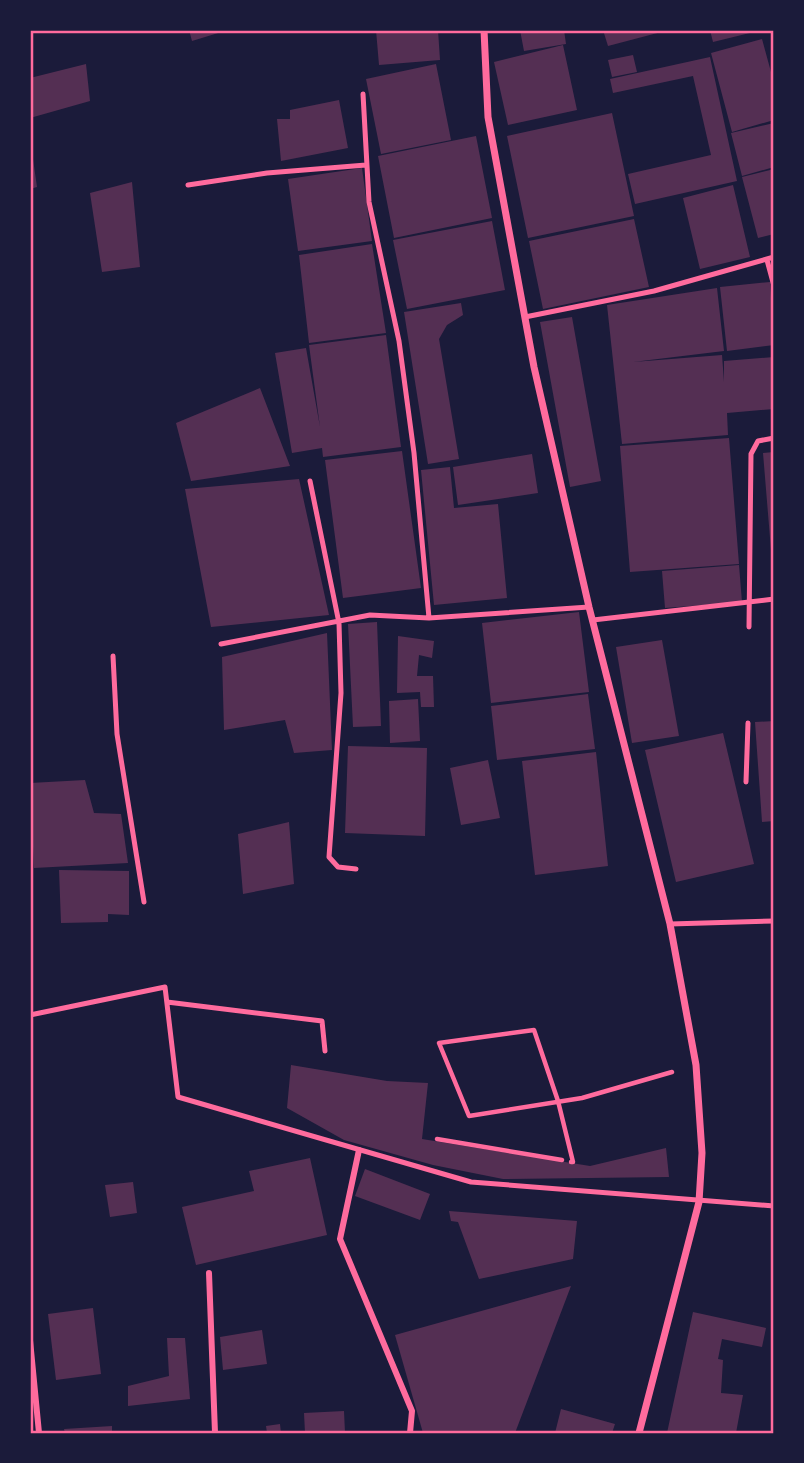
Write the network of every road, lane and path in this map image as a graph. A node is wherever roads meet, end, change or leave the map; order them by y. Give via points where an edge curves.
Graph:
1 (484, 30) edge
2 (363, 94) dead end
3 (366, 165) junction
4 (188, 185) dead end
5 (774, 257) edge
6 (767, 260) junction
7 (774, 286) edge
8 (524, 317) junction
9 (774, 438) edge
10 (310, 481) dead end
11 (774, 599) edge
12 (750, 603) junction
13 (589, 607) junction
14 (429, 618) junction
15 (593, 620) junction
16 (338, 623) junction
17 (749, 627) dead end
18 (221, 644) dead end
19 (113, 656) dead end
20 (748, 723) dead end
21 (746, 782) dead end
22 (356, 869) dead end
23 (144, 902) dead end
24 (774, 921) edge
25 (670, 924) junction
26 (167, 1002) junction
27 (30, 1015) edge
28 (325, 1051) dead end
29 (696, 1065) junction
30 (558, 1101) junction
31 (437, 1139) dead end
32 (359, 1150) junction
33 (699, 1202) junction
34 (774, 1206) edge
35 (209, 1273) dead end
36 (30, 1340) edge
37 (39, 1433) edge
38 (215, 1433) edge
39 (410, 1433) edge
40 (639, 1433) edge

1 - 8 street via 488,117
2 - 3 lane
3 - 4 lane
3 - 14 lane via 369,202 399,341
5 - 6 lane
6 - 7 lane
6 - 8 lane via 654,291
8 - 13 street
9 - 12 lane via 758,441 751,454
10 - 16 lane
11 - 12 lane
12 - 15 lane
12 - 17 lane
13 - 14 lane
13 - 15 street
14 - 16 lane via 370,615
15 - 25 street
16 - 18 lane
16 - 22 lane via 341,693 329,857 338,867
19 - 23 lane via 117,734
20 - 21 lane
24 - 25 lane
25 - 29 street
26 - 27 lane via 165,987
26 - 28 lane via 322,1021
26 - 32 lane via 178,1097
29 - 30 path
29 - 33 street via 702,1153
30 - 30 path via 469,1116 439,1043 534,1030
30 - 31 path via 573,1163
32 - 33 lane via 471,1182
32 - 39 street via 340,1239 412,1411
33 - 34 lane
33 - 40 street
35 - 38 street
36 - 37 street

